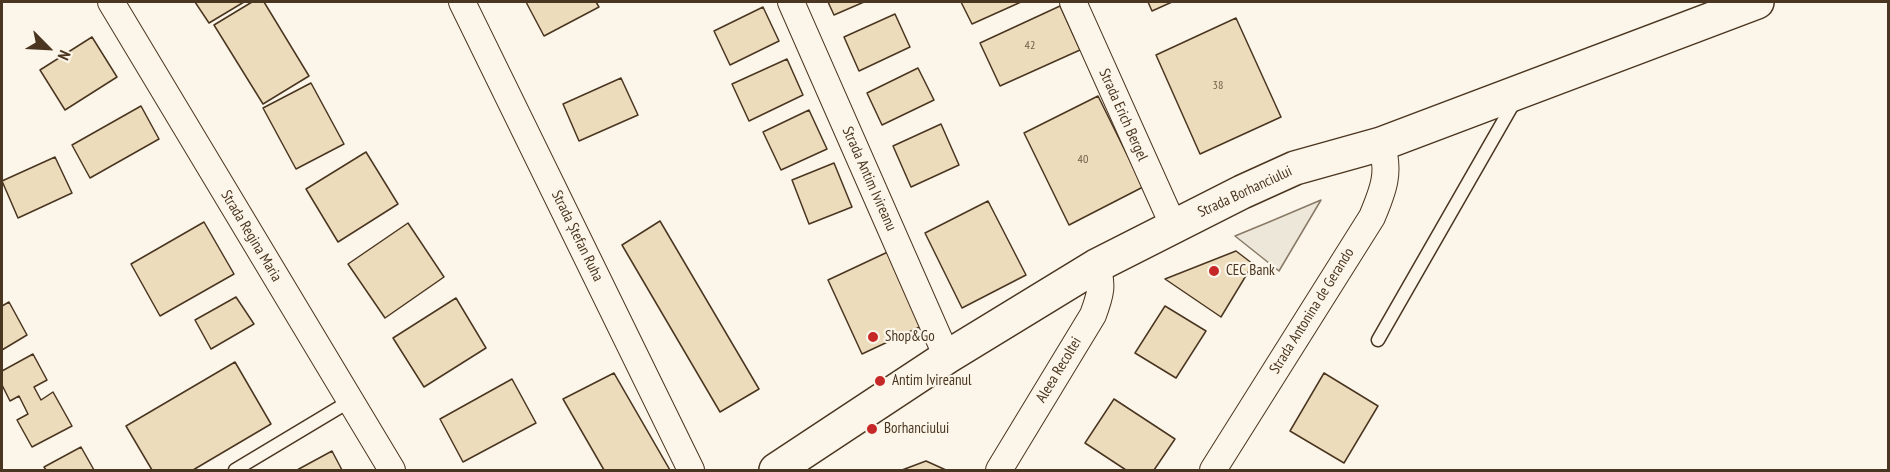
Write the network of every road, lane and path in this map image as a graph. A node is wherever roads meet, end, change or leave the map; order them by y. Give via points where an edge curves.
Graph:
1 (111, 2) edge
2 (462, 2) edge
3 (791, 2) edge
4 (1073, 2) edge
5 (1757, 2) edge
6 (1522, 91) junction
7 (1382, 144) junction
8 (1174, 227) junction
9 (1096, 266) junction
10 (1378, 340) dead end
11 (947, 357) junction
12 (350, 401) junction
13 (235, 471) edge
14 (392, 471) edge
15 (692, 471) edge
16 (776, 471) edge
17 (999, 471) edge
18 (1213, 471) edge

1 - 12 street, Strada Regina Maria
2 - 15 street, Strada Ștefan Ruha
3 - 11 street, Strada Antim Ivireanu
4 - 8 street, Strada Erich Bergel
5 - 6 main road, Strada Borhanciului
6 - 7 main road, Strada Borhanciului
6 - 10 lane
7 - 8 main road, Strada Borhanciului via 1294,168
7 - 18 street, Strada Antonina de Gerando via 1387,176 1371,217
8 - 9 main road, Strada Borhanciului
9 - 11 main road, Strada Borhanciului
9 - 17 street, Aleea Recoltei via 1102,278 1093,315
11 - 16 main road, Strada Borhanciului
12 - 13 lane
12 - 14 street, Strada Regina Maria

